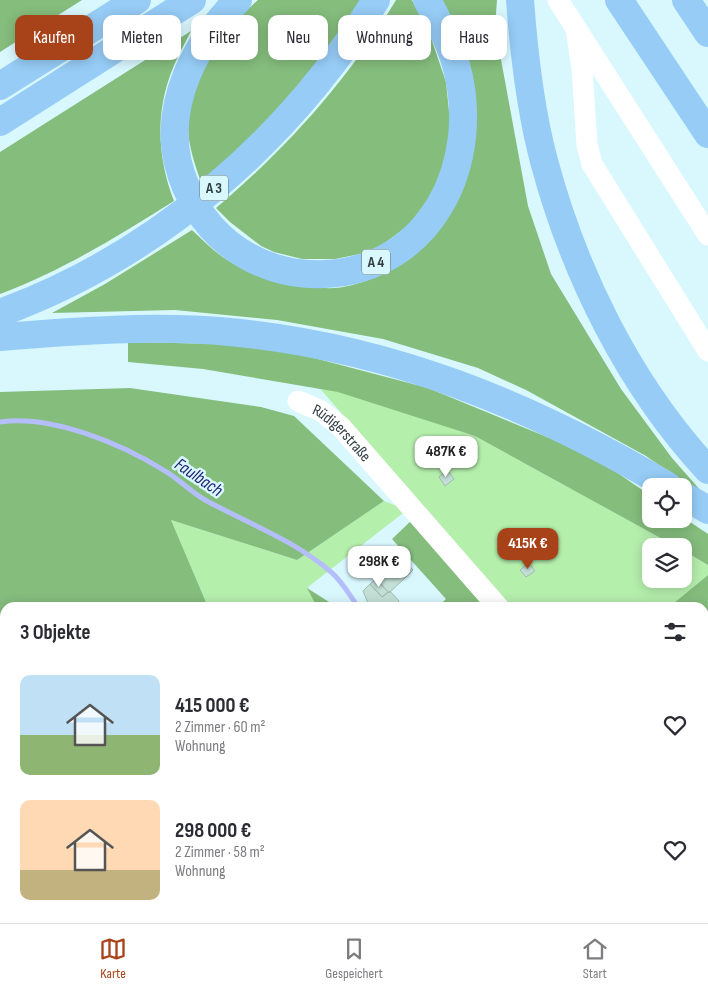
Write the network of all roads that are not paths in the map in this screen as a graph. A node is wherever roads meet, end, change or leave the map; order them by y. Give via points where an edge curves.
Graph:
1 (137, 0) edge
2 (192, 0) edge
3 (238, 0) edge
4 (376, 0) edge
5 (427, 0) edge
6 (520, 0) edge
7 (558, 0) edge
8 (619, 0) edge
9 (576, 29) junction
10 (0, 86) edge
11 (0, 122) edge
12 (708, 134) edge
13 (708, 235) edge
14 (0, 313) edge
15 (0, 337) edge
16 (708, 351) edge
17 (298, 401) dead end
18 (708, 470) edge
19 (653, 478) edge
20 (692, 501) edge
21 (708, 510) edge
22 (494, 602) edge

1 - 10 highway
2 - 11 highway
3 - 5 highway, A 4 via 221,17 193,61 179,94 174,127 181,174 198,210 219,236 259,262 284,271 311,275 338,274 364,268 410,242 444,200 455,176 461,154 461,88 452,52
4 - 14 highway, A 3 via 312,90 263,144 209,192 151,235 89,273
6 - 18 highway via 526,72 544,161 572,247 610,329 657,407
7 - 9 street
8 - 12 highway
9 - 13 street
9 - 16 street via 587,145 592,164
15 - 19 highway via 165,329 266,336 356,352 478,390 536,416
17 - 22 street, Rüdigerstraße via 321,411 341,427
20 - 21 highway

